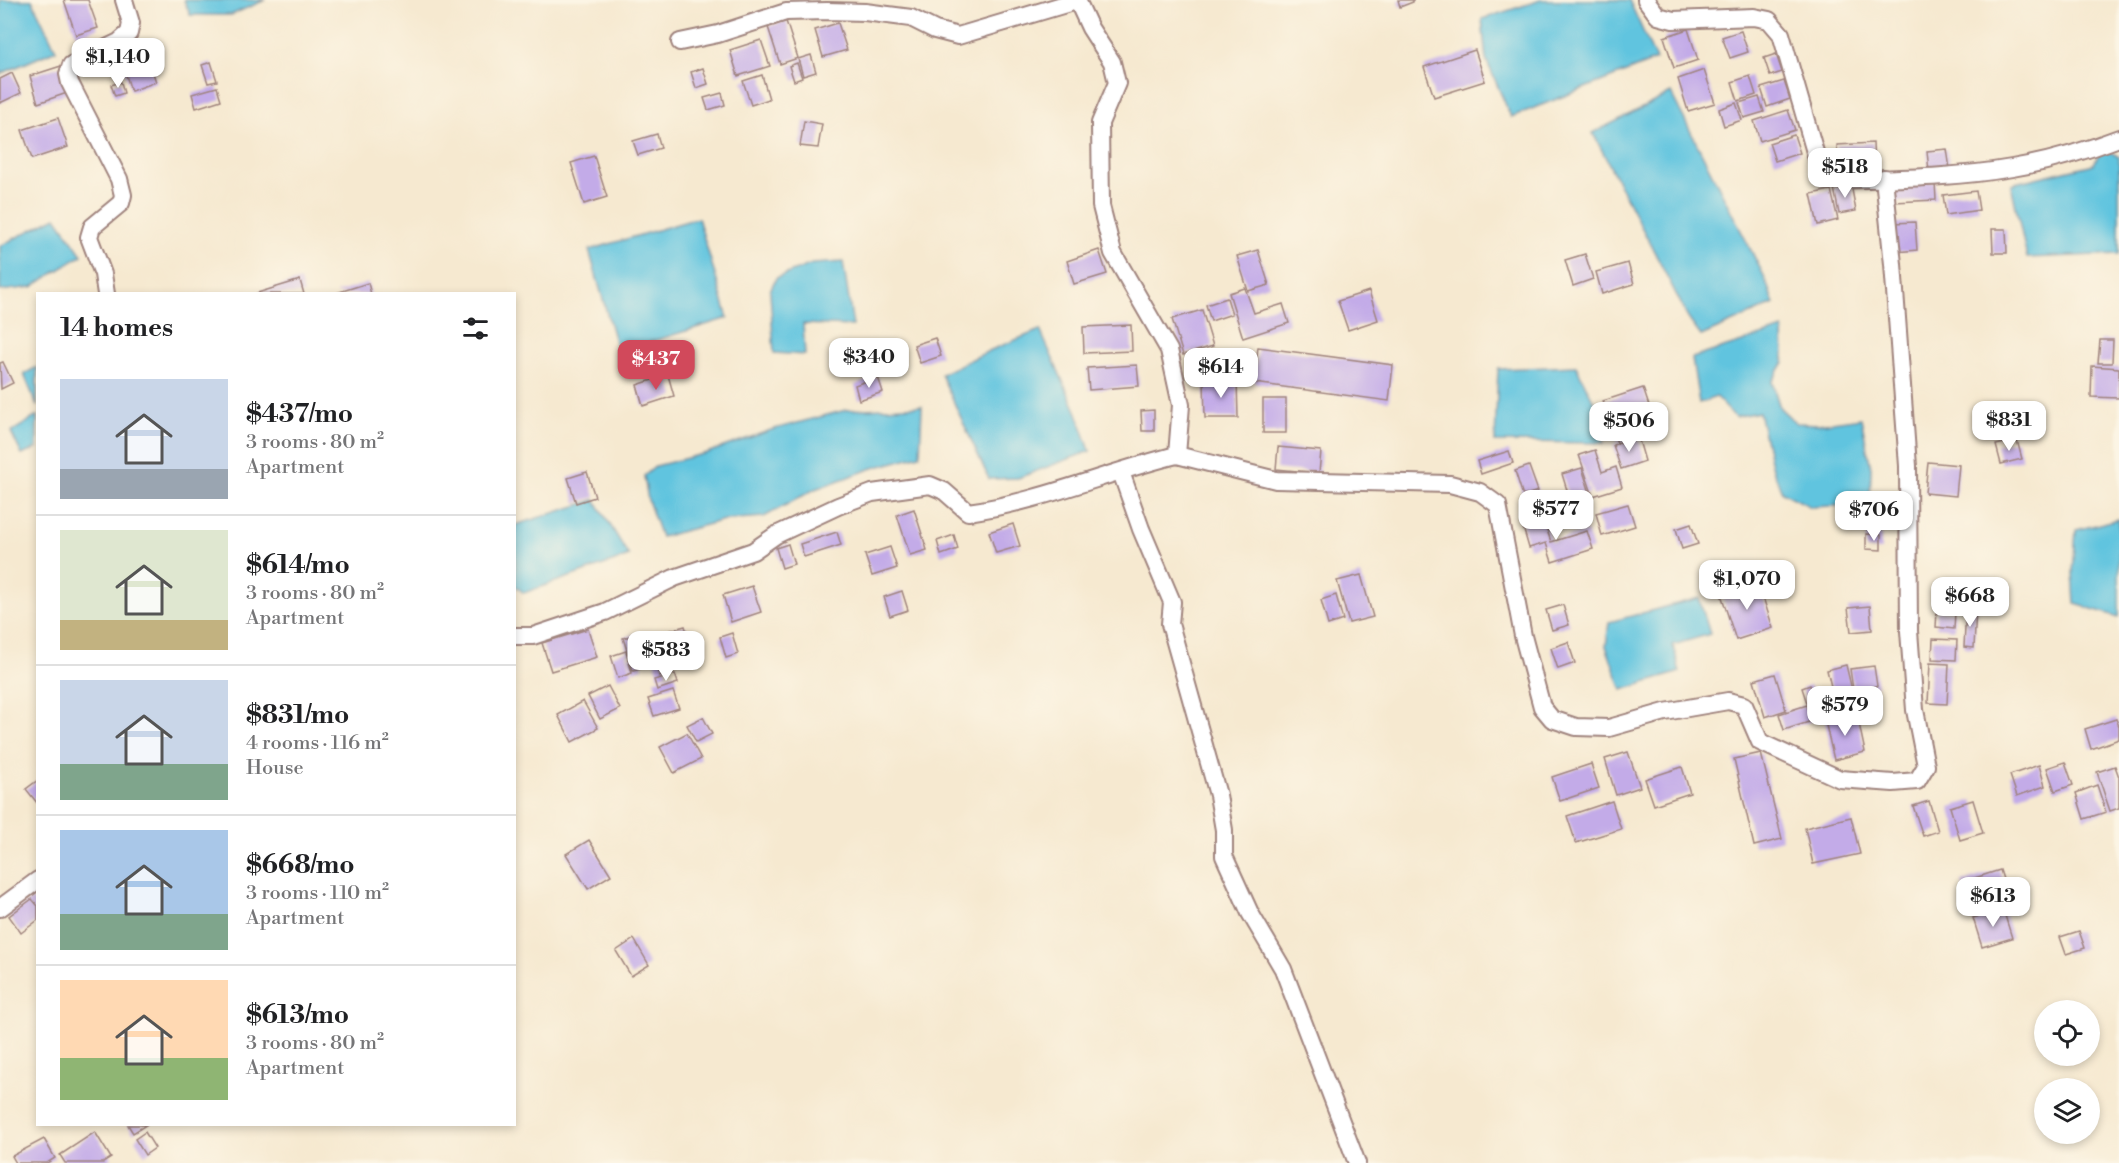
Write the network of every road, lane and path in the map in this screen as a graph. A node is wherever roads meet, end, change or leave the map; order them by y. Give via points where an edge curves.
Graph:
1 (124, 0) edge
2 (1646, 0) edge
3 (1076, 1) edge
4 (680, 42) dead end
5 (2119, 138) edge
6 (1884, 178) junction
7 (106, 292) edge
8 (1177, 455) junction
9 (1120, 472) junction
10 (516, 636) edge
11 (36, 881) edge
12 (0, 908) edge
13 (1357, 1163) edge

1 - 7 street via 131,23 129,33 119,42 71,65 68,74 123,195 121,204 92,227 89,237
2 - 6 street via 1658,16 1673,20 1769,20 1781,34 1819,166 1825,175 1837,180
3 - 4 street via 958,36 910,18 827,11 786,12
3 - 8 street via 1112,62 1117,83 1098,135 1101,206 1113,253 1169,350 1181,405
5 - 6 street via 2082,152 2013,168 1945,177
6 - 8 street via 1908,466 1909,631 1926,766 1917,781 1840,779 1760,742 1744,705 1728,701 1665,712 1609,728 1575,727 1552,718 1542,706 1522,636 1498,505 1480,492 1450,484 1276,480
8 - 9 street
9 - 10 street via 995,508 968,512 944,491 930,485 872,493 776,536 753,551 674,578 605,612 533,636
9 - 13 street via 1172,602 1170,624 1218,795 1224,856 1250,914 1283,969
11 - 12 street

